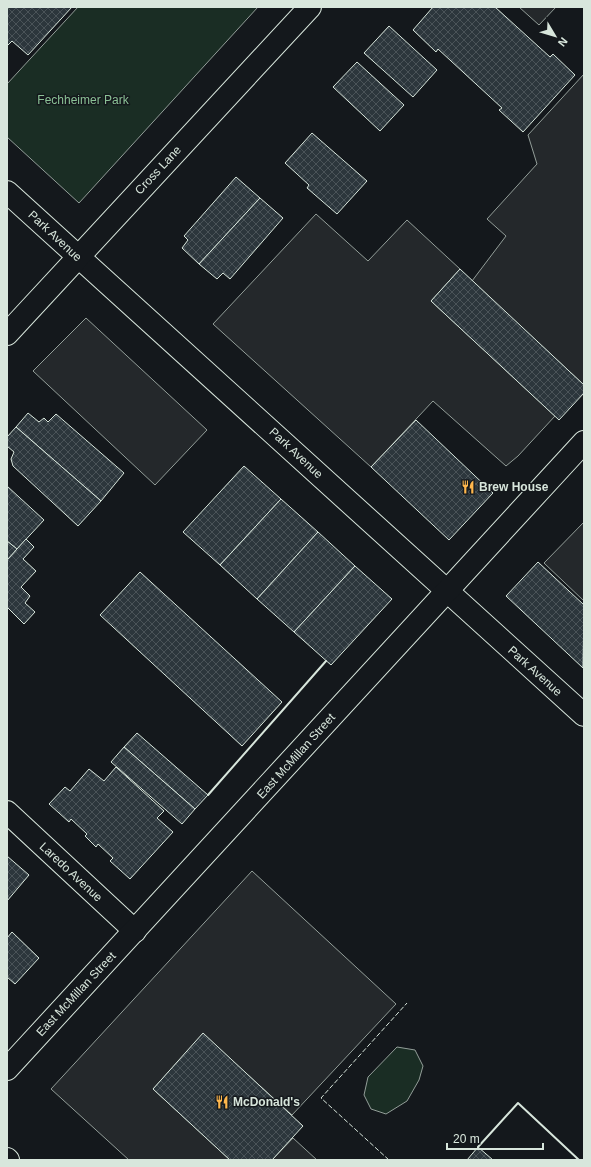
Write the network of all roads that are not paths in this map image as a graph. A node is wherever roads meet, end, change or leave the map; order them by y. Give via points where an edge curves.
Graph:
1 (310, 7) edge
2 (7, 192) edge
3 (77, 257) junction
4 (7, 334) edge
5 (584, 442) edge
6 (446, 591) junction
7 (584, 715) edge
8 (7, 812) edge
9 (135, 931) junction
10 (7, 1069) edge

1 - 3 street, Cross Lane
2 - 3 street, Park Avenue
3 - 4 street, Cross Lane
3 - 6 street, Park Avenue via 276,434
5 - 6 street, East McMillan Street
6 - 7 street, Park Avenue
6 - 9 street, East McMillan Street
8 - 9 street, Laredo Avenue
9 - 10 street, East McMillan Street

